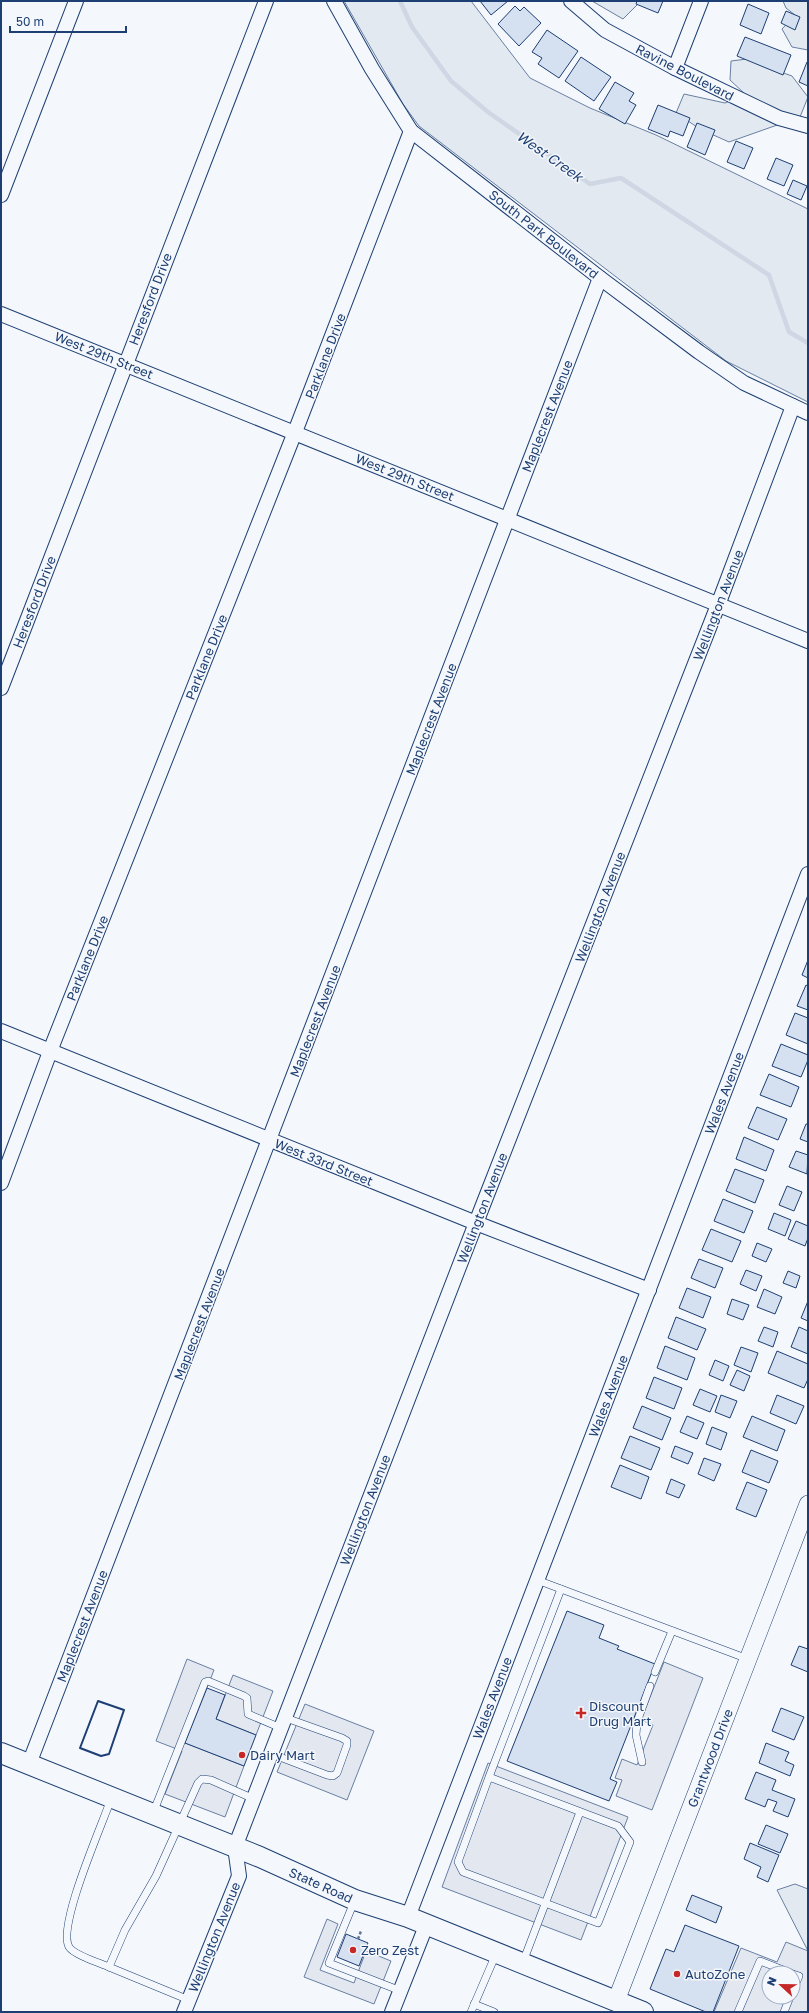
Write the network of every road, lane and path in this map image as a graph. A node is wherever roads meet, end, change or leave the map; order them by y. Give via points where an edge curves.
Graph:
1 (76, 1) edge
2 (266, 1) edge
3 (334, 1) edge
4 (571, 1) edge
5 (701, 1) edge
6 (675, 68) junction
7 (808, 126) edge
8 (411, 131) junction
9 (1, 195) edge
10 (600, 278) junction
11 (1, 314) edge
12 (126, 364) junction
13 (793, 406) junction
14 (808, 413) edge
15 (295, 432) junction
16 (507, 520) junction
17 (718, 605) junction
18 (808, 641) edge
19 (1, 688) edge
20 (808, 874) edge
21 (1, 1031) edge
22 (51, 1050) junction
23 (270, 1140) junction
24 (1, 1183) edge
25 (476, 1223) junction
26 (649, 1290) junction
27 (808, 1504) edge
28 (537, 1580) junction
29 (561, 1589) junction
30 (672, 1631) junction
31 (748, 1659) junction
32 (655, 1672) dead end
33 (650, 1686) dead end
34 (284, 1723) junction
35 (272, 1754) junction
36 (2, 1756) edge
37 (642, 1762) dead end
38 (29, 1764) junction
39 (489, 1777) junction
40 (112, 1797) junction
41 (254, 1799) junction
42 (580, 1812) junction
43 (153, 1814) junction
44 (180, 1825) junction
45 (235, 1847) junction
46 (355, 1900) junction
47 (546, 1903) junction
48 (408, 1917) junction
49 (426, 1926) junction
50 (361, 1930) dead end
51 (358, 1939) dead end
52 (496, 1954) junction
53 (523, 1964) junction
54 (770, 1965) edge
55 (109, 1966) junction
56 (401, 1991) junction
57 (474, 2004) junction
58 (186, 2006) edge
59 (613, 2006) edge
60 (392, 2012) edge
61 (471, 2012) edge
62 (494, 2012) edge
63 (643, 2012) edge
64 (738, 2012) edge

1 - 9 street
2 - 12 street, Heresford Drive
3 - 8 street, South Park Boulevard
4 - 6 street, Ravine Boulevard via 605,30
5 - 6 street
6 - 7 street, Ravine Boulevard via 779,118
8 - 10 street, South Park Boulevard
8 - 15 street, Parklane Drive
10 - 13 street, South Park Boulevard via 744,383
10 - 16 street, Maplecrest Avenue
11 - 12 street, West 29th Street
12 - 15 street, West 29th Street
12 - 19 street, Heresford Drive
13 - 14 street, South Park Boulevard
13 - 17 street, Wellington Avenue
15 - 16 street, West 29th Street
15 - 22 street, Parklane Drive
16 - 17 street, West 29th Street
16 - 23 street, Maplecrest Avenue
17 - 18 street, West 29th Street
17 - 25 street, Wellington Avenue
20 - 26 street, Wales Avenue
21 - 22 street, West 33rd Street
22 - 23 street, West 33rd Street
22 - 24 street, Parklane Drive
23 - 25 street, West 33rd Street
23 - 38 street, Maplecrest Avenue
25 - 26 street, West 33rd Street
25 - 34 street, Wellington Avenue
26 - 28 street, Wales Avenue
27 - 31 street, Grantwood Drive
28 - 29 lane
28 - 48 street, Wales Avenue
29 - 30 lane
29 - 39 lane
30 - 31 lane
30 - 32 lane
31 - 59 street, Grantwood Drive
33 - 37 lane via 637,1722 636,1735
34 - 35 street, Wellington Avenue
34 - 35 lane via 347,1741 337,1773 333,1776 327,1775
34 - 43 lane via 248,1714 247,1698 205,1682
35 - 41 street, Wellington Avenue
36 - 38 main road, State Road
38 - 40 main road, State Road
39 - 42 lane
39 - 47 lane via 458,1862 463,1872
40 - 43 main road, State Road
40 - 55 lane via 76,1893 65,1936 73,1951
41 - 44 lane via 211,1780 202,1780 198,1783
41 - 45 street, Wellington Avenue
42 - 47 lane
42 - 47 lane via 618,1826 630,1842 598,1923
43 - 44 main road, State Road
44 - 45 main road, State Road
44 - 55 lane
45 - 46 main road, State Road
45 - 58 street, Wellington Avenue via 239,1876
46 - 48 main road, State Road
46 - 56 lane via 329,1963
47 - 53 lane
48 - 49 main road, State Road
49 - 52 main road, State Road
49 - 56 street
50 - 51 path
52 - 53 main road, State Road
52 - 57 lane
53 - 59 main road, State Road
54 - 64 lane via 760,1961
55 - 58 lane
56 - 60 street
57 - 61 lane
57 - 62 lane
59 - 63 main road, State Road

